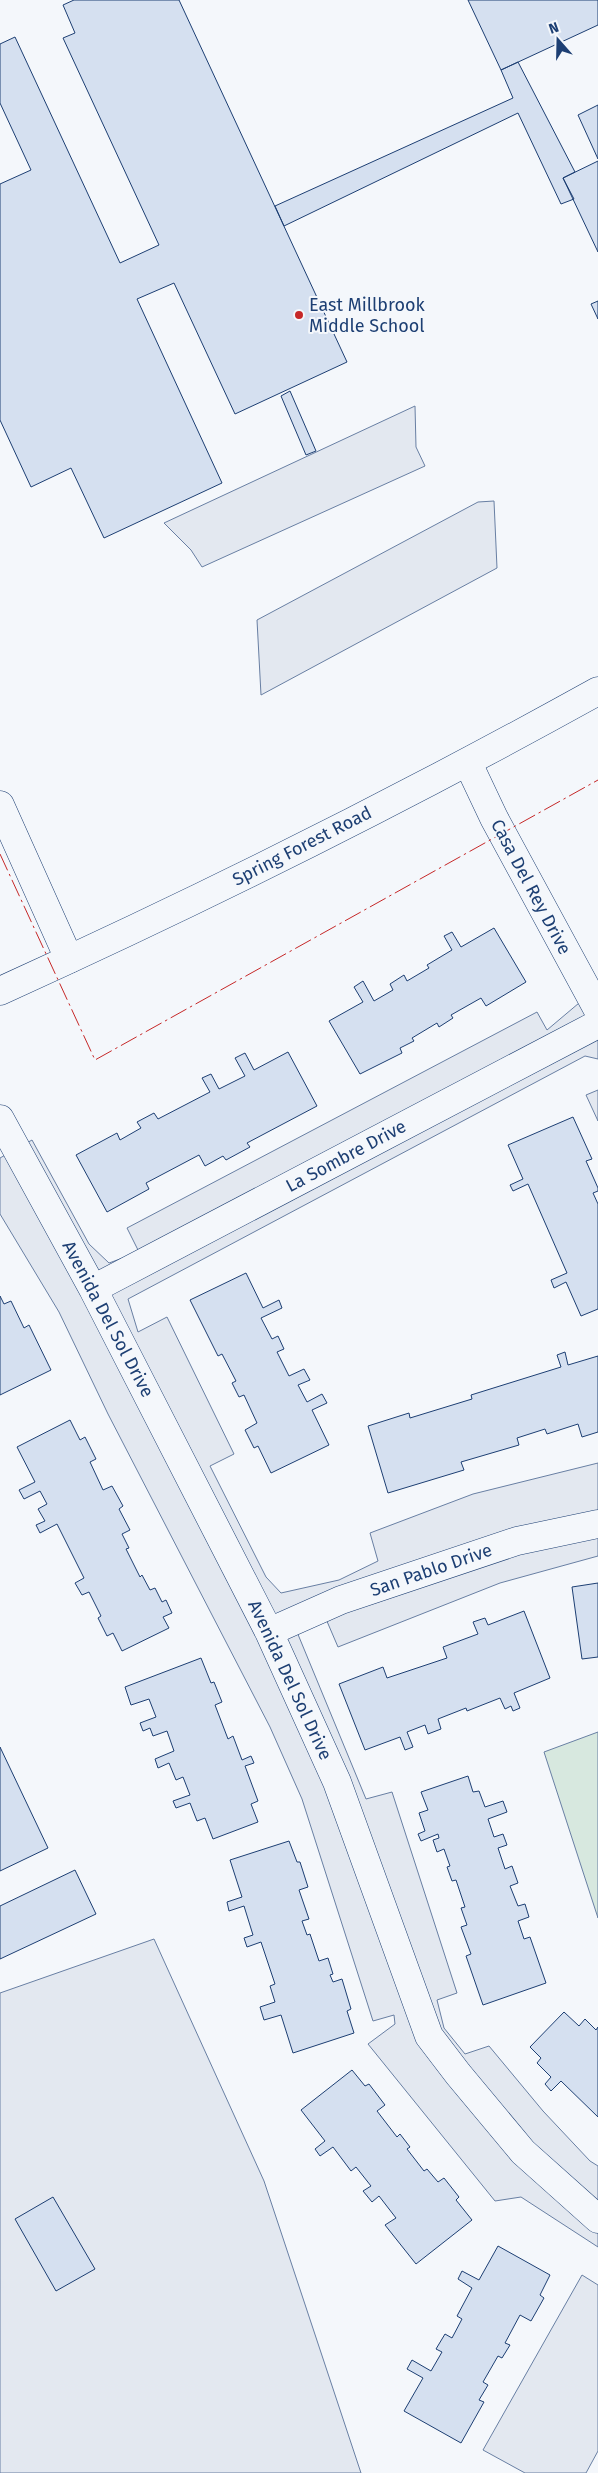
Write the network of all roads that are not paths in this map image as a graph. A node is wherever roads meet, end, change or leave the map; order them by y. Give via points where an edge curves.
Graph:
1 (598, 692) edge
2 (468, 763) junction
3 (0, 805) edge
4 (69, 959) junction
5 (0, 991) edge
6 (598, 1010) edge
7 (598, 1024) edge
8 (0, 1119) edge
9 (94, 1289) junction
10 (598, 1524) edge
11 (269, 1632) junction
12 (598, 2219) edge

1 - 2 street, Spring Forest Road
2 - 4 street, Spring Forest Road
2 - 6 street, Casa Del Rey Drive via 494,818
3 - 4 street
4 - 5 street, Spring Forest Road
7 - 9 street, La Sombre Drive
8 - 9 street, Avenida Del Sol Drive
9 - 11 street, Avenida Del Sol Drive
10 - 11 street, San Pablo Drive via 517,1541 342,1600
11 - 12 street, Avenida Del Sol Drive via 338,1782 429,2036 522,2152

